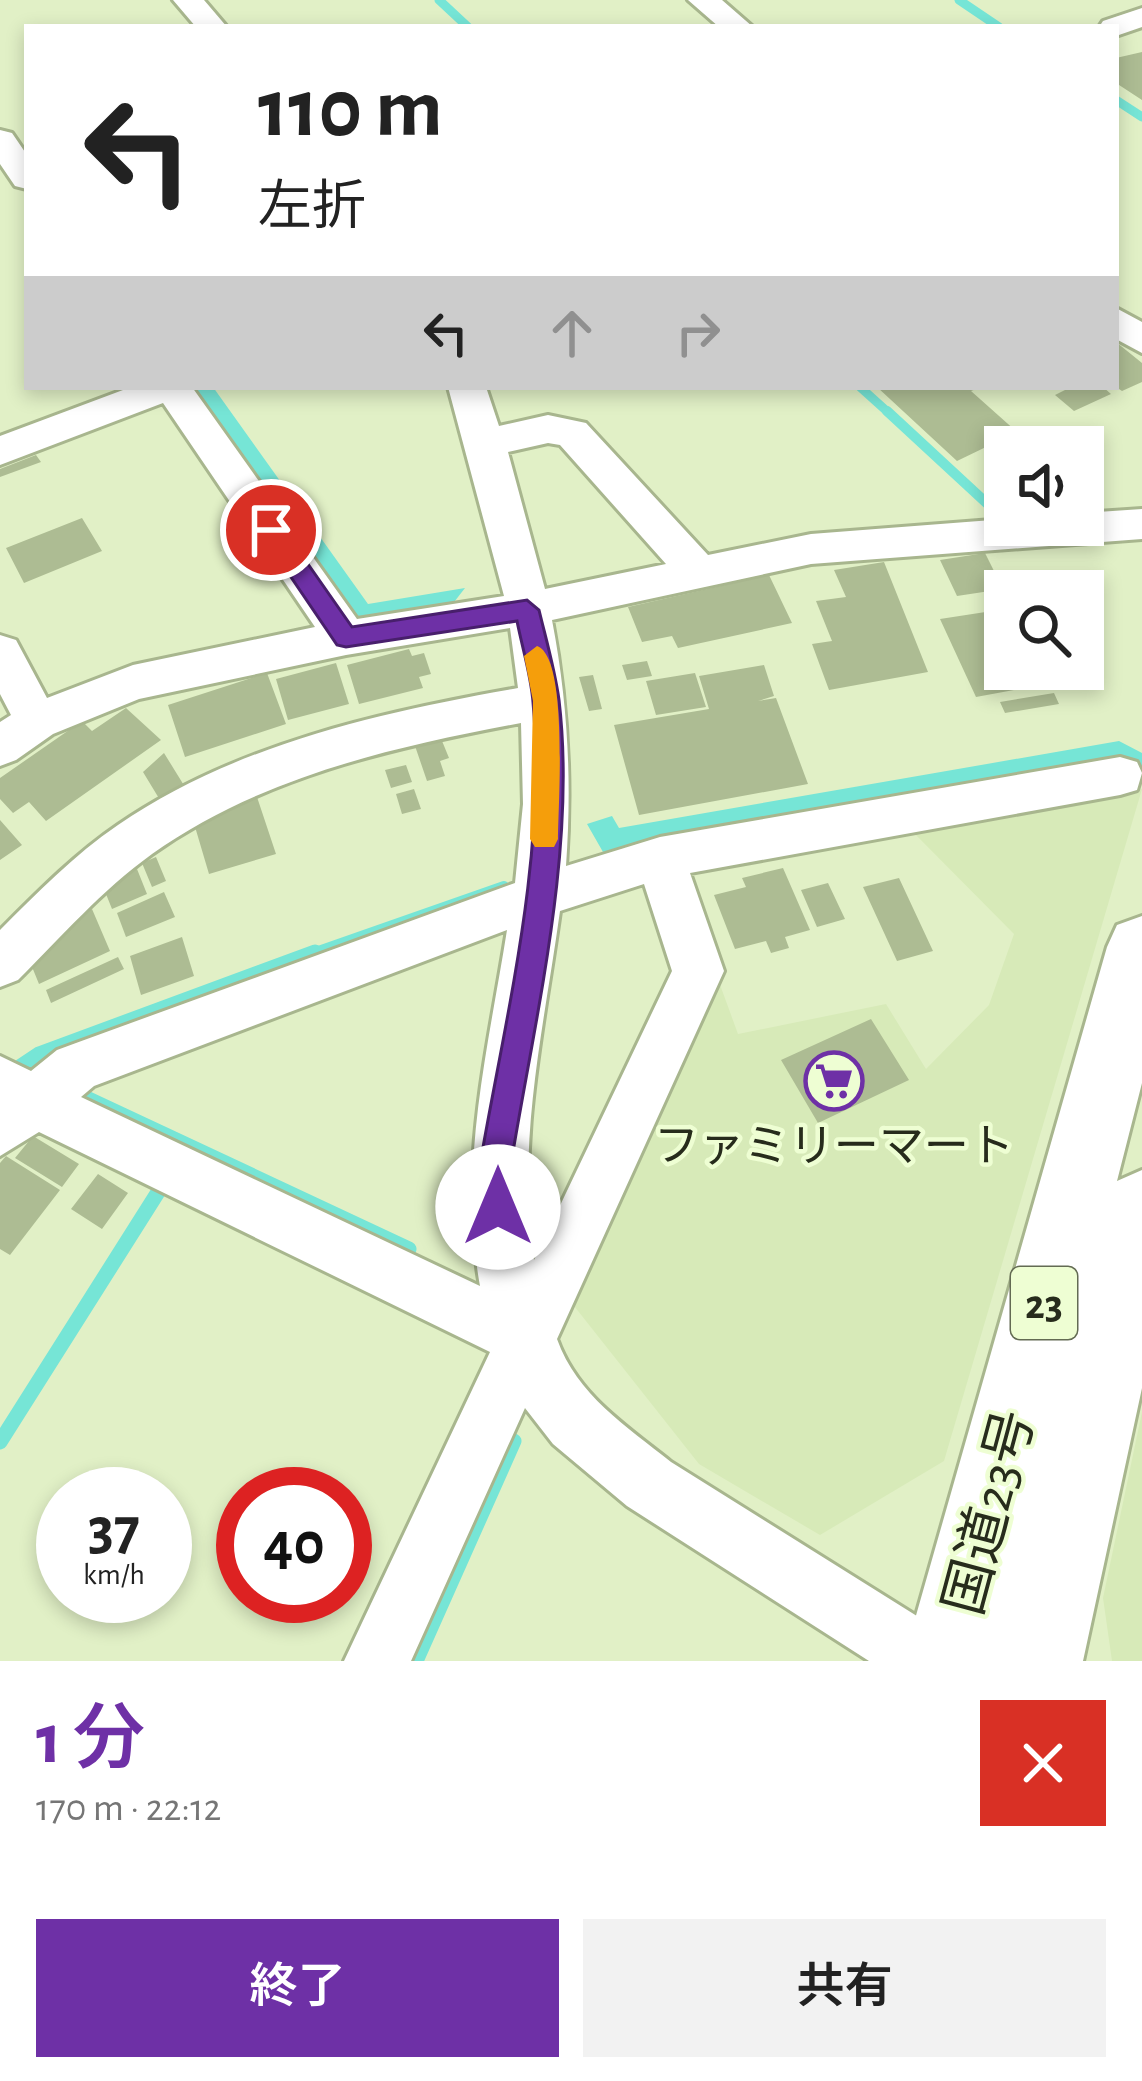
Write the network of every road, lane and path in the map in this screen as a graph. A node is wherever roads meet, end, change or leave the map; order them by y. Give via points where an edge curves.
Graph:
1 (188, 0) edge
2 (703, 0) edge
3 (209, 24) edge
4 (734, 24) edge
5 (0, 140) edge
6 (24, 174) edge
7 (162, 390) edge
8 (172, 390) edge
9 (468, 390) edge
10 (486, 443) junction
11 (0, 451) edge
12 (1142, 524) edge
13 (698, 571) junction
14 (527, 610) junction
15 (346, 638) junction
16 (0, 652) edge
17 (546, 701) junction
18 (18, 734) edge
19 (1120, 776) dead end
20 (660, 858) junction
21 (540, 896) junction
22 (1142, 947) edge
23 (0, 964) edge
24 (10, 1104) edge
25 (1142, 1209) edge
26 (525, 1338) junction
27 (377, 1661) edge
28 (929, 1661) edge
29 (949, 1661) edge
30 (1037, 1661) edge

1 - 3 street
2 - 4 street
5 - 6 street
7 - 11 street
8 - 15 street
9 - 10 street
10 - 13 street via 548,429 572,433
10 - 14 street
12 - 13 street via 811,549
13 - 14 street
14 - 15 street
14 - 17 street
15 - 18 street via 134,683
16 - 18 street
17 - 21 street
17 - 23 street via 439,720 206,797 90,877
19 - 20 street
20 - 21 street
20 - 26 street via 698,970
21 - 24 street via 76,1068
21 - 26 street via 494,1170 505,1281
22 - 29 highway, 国道23号 / 23
24 - 26 street
25 - 30 highway, 国道23号 / 23
26 - 27 street
26 - 28 street via 552,1398 606,1450

